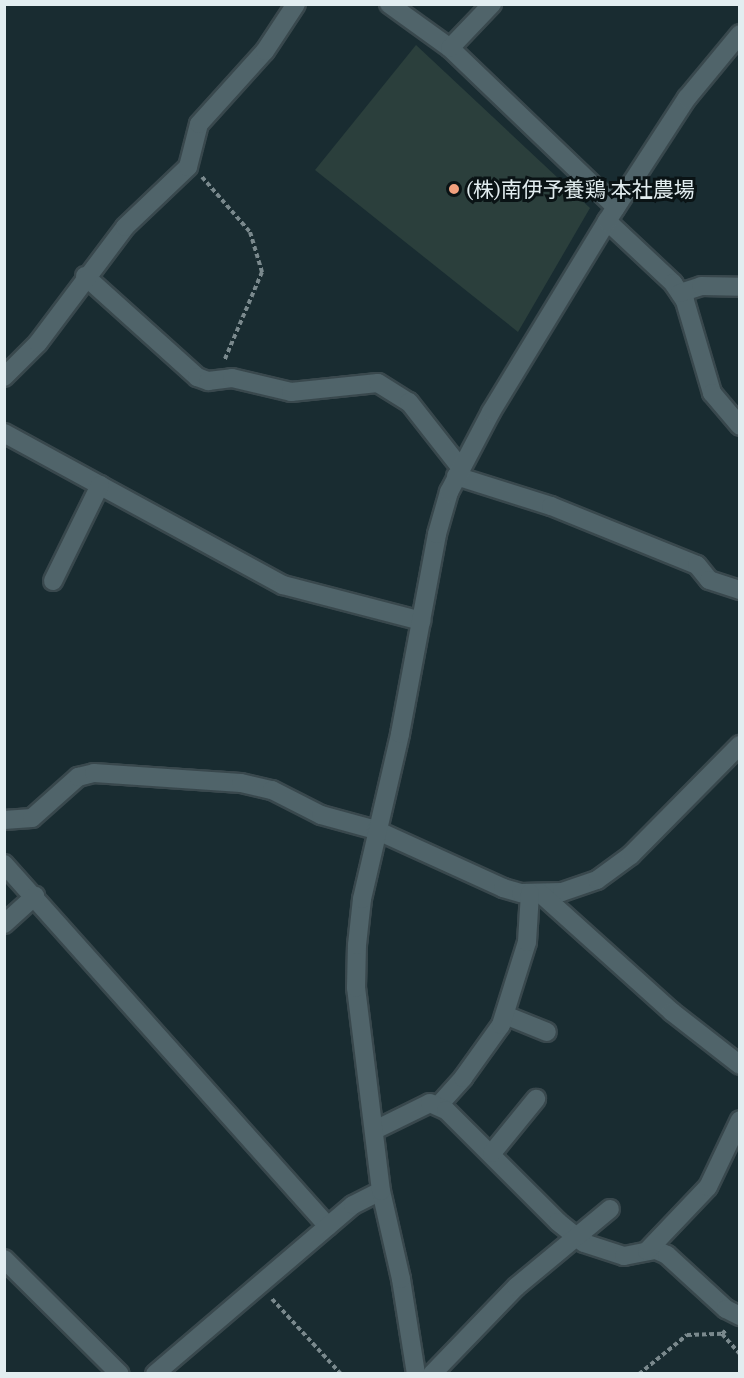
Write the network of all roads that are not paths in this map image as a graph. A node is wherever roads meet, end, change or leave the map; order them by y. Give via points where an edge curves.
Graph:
1 (296, 4) edge
2 (389, 4) edge
3 (492, 4) edge
4 (740, 34) edge
5 (450, 48) junction
6 (611, 214) junction
7 (85, 276) junction
8 (740, 287) edge
9 (680, 293) junction
10 (4, 377) edge
11 (740, 426) edge
12 (4, 433) edge
13 (458, 472) junction
14 (100, 485) junction
15 (53, 580) dead end
16 (740, 590) edge
17 (421, 621) junction
18 (740, 745) edge
19 (4, 820) edge
20 (376, 830) junction
21 (4, 864) edge
22 (535, 893) junction
23 (35, 896) junction
24 (4, 924) edge
25 (504, 1015) junction
26 (547, 1032) dead end
27 (740, 1065) edge
28 (536, 1099) dead end
29 (438, 1106) junction
30 (740, 1120) edge
31 (375, 1130) junction
32 (492, 1153) junction
33 (381, 1191) junction
34 (610, 1209) dead end
35 (328, 1226) junction
36 (576, 1237) junction
37 (647, 1251) junction
38 (4, 1259) edge
39 (739, 1316) edge
40 (120, 1374) edge
41 (155, 1374) edge
42 (416, 1374) edge
43 (432, 1374) edge

1 - 7 street via 265,51 199,124 190,163 125,227
2 - 5 street
3 - 5 street
4 - 6 street via 687,98
5 - 6 street
6 - 9 street
6 - 13 street
7 - 10 street via 38,343
7 - 13 street via 197,377 232,378 291,392 378,383 409,402
8 - 9 street via 701,286
9 - 11 street via 712,393
12 - 14 street
13 - 16 street via 697,565 709,580
13 - 17 street via 437,534
14 - 15 street
14 - 17 street via 283,585
17 - 20 street via 400,734
18 - 22 street via 614,869 579,888
19 - 20 street via 32,818 78,777 94,773 241,783 272,790 321,815
20 - 22 street via 503,888
20 - 31 street via 362,899 356,988
21 - 23 street
22 - 25 street via 527,942
22 - 27 street via 672,1012
23 - 24 street
23 - 35 street
25 - 26 street
25 - 29 street via 482,1054
28 - 32 street
29 - 31 street via 430,1103
29 - 32 street via 464,1124
30 - 37 street via 708,1187
31 - 33 street
32 - 36 street
33 - 35 street via 353,1205
33 - 42 street via 401,1279
34 - 36 street
35 - 41 street
36 - 37 street via 605,1252 624,1256
36 - 43 street via 516,1287
37 - 39 street via 667,1255 726,1309
38 - 40 street

